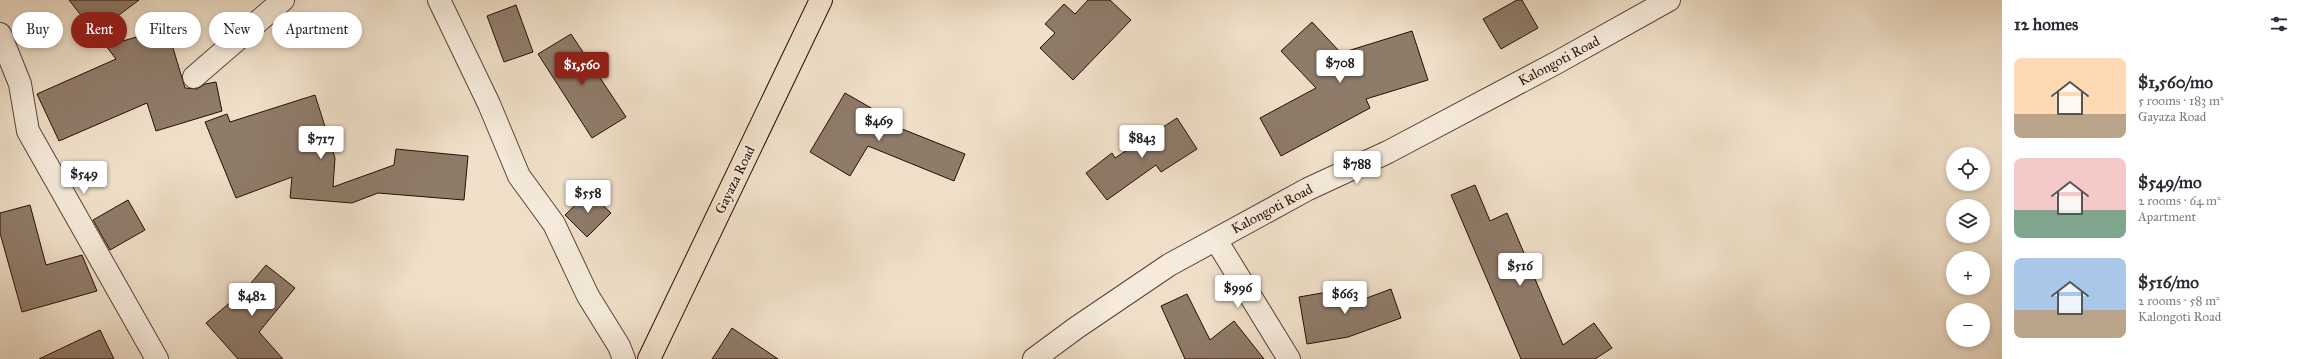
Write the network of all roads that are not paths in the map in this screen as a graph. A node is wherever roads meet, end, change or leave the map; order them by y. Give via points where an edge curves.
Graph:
1 (283, 0) edge
2 (439, 0) edge
3 (821, 0) edge
4 (1669, 0) edge
5 (0, 34) edge
6 (194, 77) dead end
7 (1216, 240) junction
8 (157, 359) edge
9 (624, 359) edge
10 (649, 359) edge
11 (1034, 359) edge
12 (1290, 359) edge

1 - 6 street
2 - 9 street via 489,104 519,176 554,224 588,296 619,346
3 - 10 main road, Gayaza Road
4 - 7 street, Kalongoti Road via 1556,64 1388,152 1308,189
5 - 8 street via 20,84 30,135
7 - 11 street, Kalongoti Road via 1169,265
7 - 12 street

